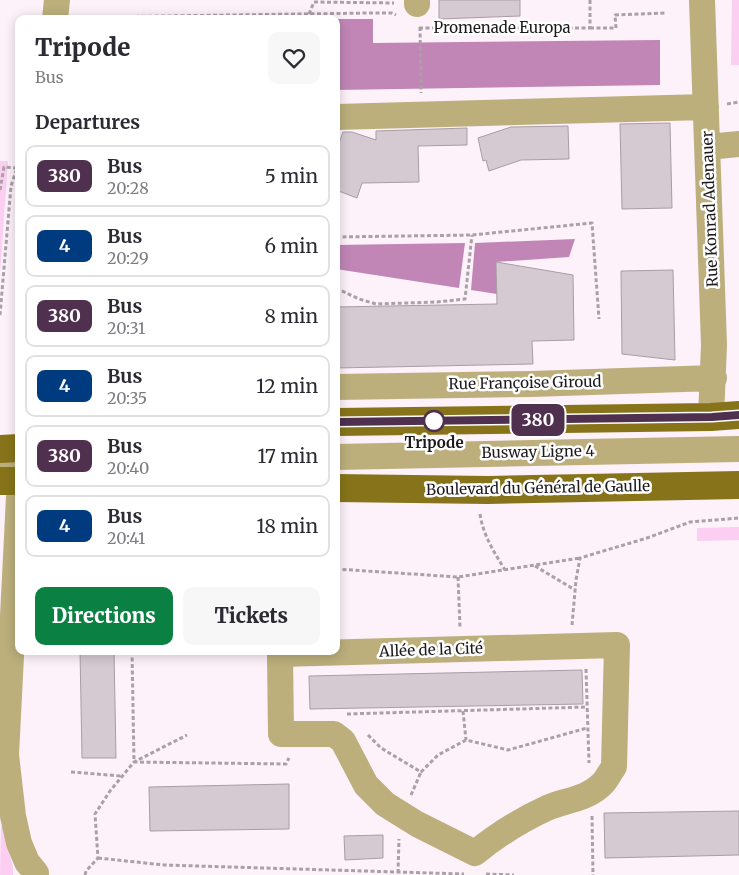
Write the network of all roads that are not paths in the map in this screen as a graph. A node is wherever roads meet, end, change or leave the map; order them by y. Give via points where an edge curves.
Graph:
1 (57, 0) edge
2 (702, 0) edge
3 (55, 15) edge
4 (706, 107) junction
5 (340, 117) edge
6 (739, 144) edge
7 (708, 147) junction
8 (714, 378) junction
9 (340, 387) edge
10 (739, 415) edge
11 (712, 417) junction
12 (340, 422) edge
13 (15, 448) edge
14 (739, 448) edge
15 (0, 449) edge
16 (340, 457) edge
17 (15, 465) edge
18 (0, 466) edge
19 (0, 481) edge
20 (15, 481) edge
21 (739, 484) edge
22 (340, 488) edge
23 (15, 568) edge
24 (340, 652) edge
25 (280, 655) edge
26 (479, 867) edge
27 (38, 874) edge

1 - 3 street
2 - 4 street, Rue Konrad Adenauer
4 - 5 street
4 - 7 street, Rue Konrad Adenauer
6 - 7 street
7 - 8 street, Rue Konrad Adenauer
8 - 9 street, Rue Françoise Giroud
8 - 11 street, Rue Konrad Adenauer
10 - 11 main road
11 - 12 main road
13 - 15 main road
14 - 16 street, Busway Ligne 4
17 - 18 street
19 - 20 main road
21 - 22 main road, Boulevard du Général de Gaulle via 488,490
23 - 27 street via 6,755 18,843 27,862
24 - 26 street, Allée de la Cité via 617,645 614,767 602,784 583,797 548,808 494,837
25 - 26 street, Allée de la Cité via 281,734 334,734 343,741 366,785 386,804

